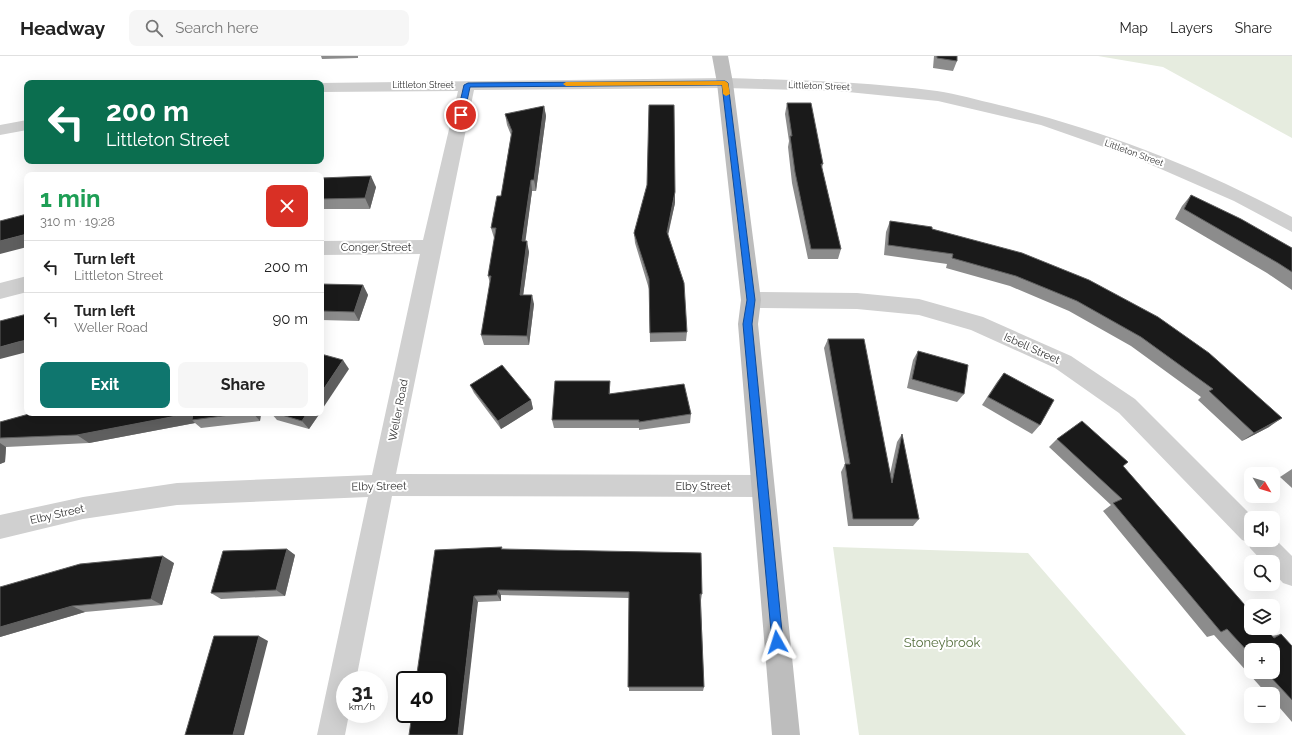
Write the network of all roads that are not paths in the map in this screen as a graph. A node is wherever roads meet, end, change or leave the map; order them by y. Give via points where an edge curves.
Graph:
1 (720, 56) edge
2 (725, 83) junction
3 (468, 85) junction
4 (324, 87) edge
5 (24, 126) edge
6 (0, 130) edge
7 (1292, 226) edge
8 (430, 247) junction
9 (324, 248) edge
10 (24, 285) edge
11 (0, 291) edge
12 (751, 300) junction
13 (384, 485) junction
14 (762, 486) junction
15 (1244, 525) edge
16 (0, 527) edge
17 (1266, 547) edge
18 (1292, 574) edge
19 (331, 735) edge
20 (786, 735) edge

1 - 2 street
2 - 3 street, Littleton Street
2 - 7 street, Littleton Street via 838,86 938,96 1045,121 1151,158 1240,197
2 - 12 street
3 - 4 street, Littleton Street
3 - 8 street, Weller Road
5 - 6 street
8 - 9 street, Conger Street
8 - 13 street, Weller Road
10 - 11 street
12 - 14 street via 748,324
12 - 15 street, Isbell Street via 857,301 919,307 976,323 1063,362 1127,406
13 - 14 street, Elby Street
13 - 16 street, Elby Street via 177,494 83,508
13 - 19 street, Weller Road
14 - 20 street
17 - 18 street

